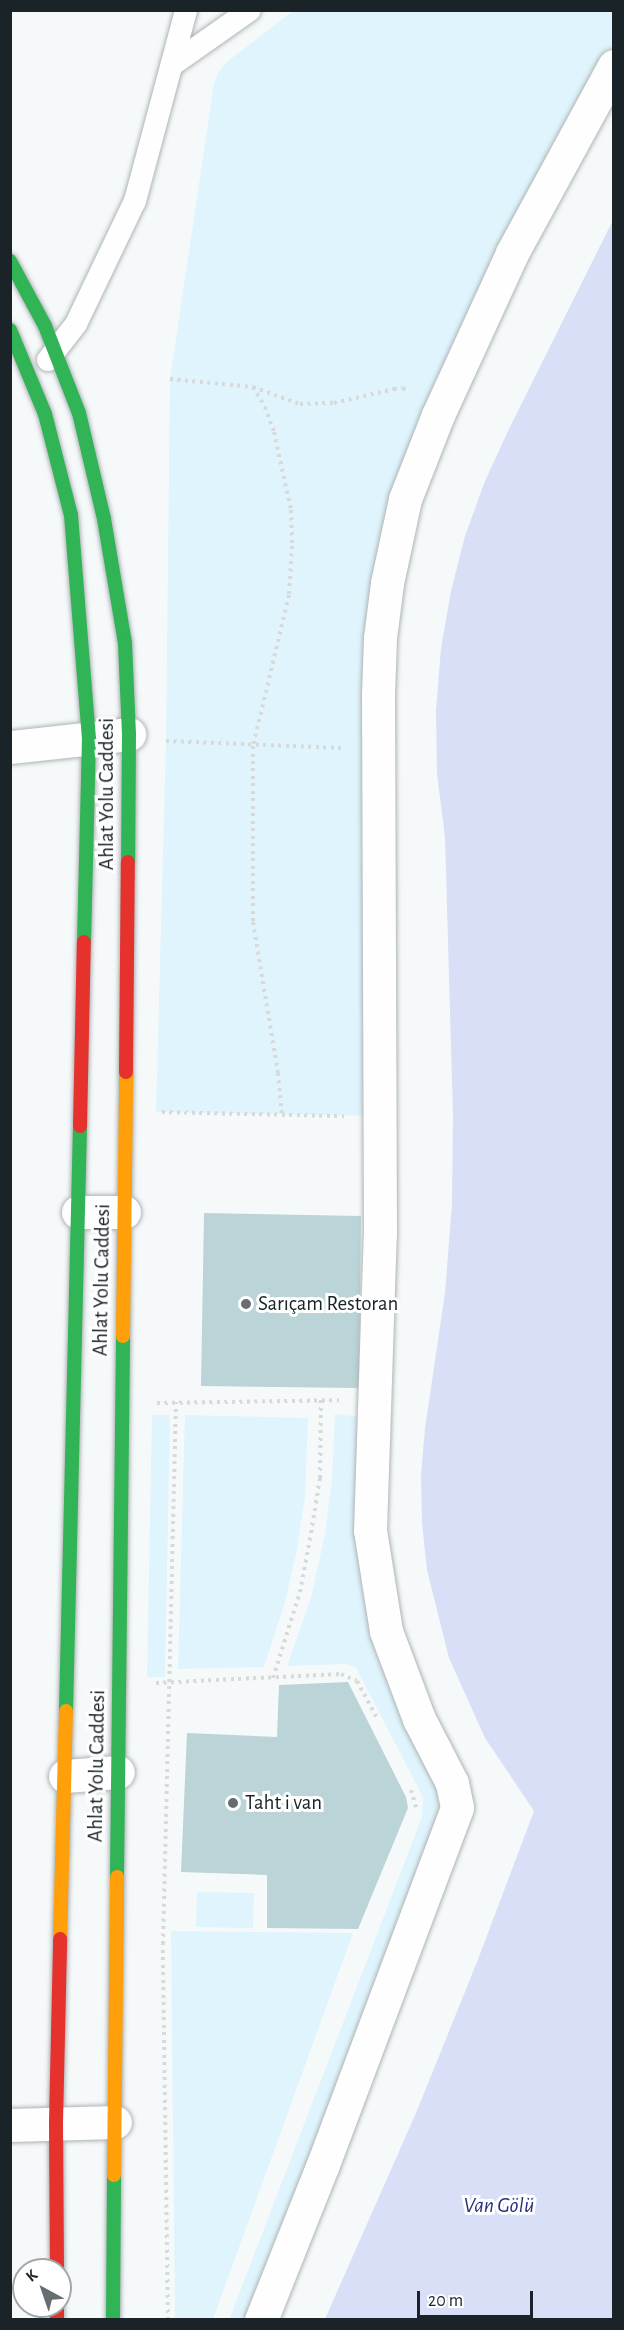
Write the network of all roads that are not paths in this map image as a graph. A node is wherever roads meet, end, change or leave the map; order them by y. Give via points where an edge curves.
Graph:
1 (186, 10) edge
2 (250, 10) edge
3 (172, 64) junction
4 (614, 66) edge
5 (10, 261) edge
6 (10, 330) edge
7 (55, 351) junction
8 (32, 380) junction
9 (129, 734) junction
10 (89, 738) junction
11 (10, 747) edge
12 (78, 1212) junction
13 (124, 1212) junction
14 (118, 1772) junction
15 (65, 1776) junction
16 (56, 2121) junction
17 (115, 2122) junction
18 (10, 2124) edge
19 (57, 2258) edge
20 (113, 2319) edge
21 (261, 2319) edge

1 - 3 lane
2 - 3 lane
3 - 7 lane via 135,201 76,324
4 - 21 street via 512,253 438,415 405,499 387,583 380,638 378,749 380,1116 370,1530 386,1631 419,1719 452,1783 457,1807
5 - 7 street, Ahlat Yolu Caddesi
6 - 8 street, Ahlat Yolu Caddesi
7 - 8 lane
7 - 9 street, Ahlat Yolu Caddesi via 79,413 104,519 125,643
8 - 10 street, Ahlat Yolu Caddesi via 45,414 71,515
9 - 10 street
9 - 13 street, Ahlat Yolu Caddesi
10 - 11 street
10 - 12 street, Ahlat Yolu Caddesi
12 - 13 street
12 - 15 street, Ahlat Yolu Caddesi
13 - 14 street, Ahlat Yolu Caddesi
14 - 15 street
14 - 17 street, Ahlat Yolu Caddesi
15 - 16 street, Ahlat Yolu Caddesi
16 - 17 street
16 - 18 street
16 - 19 street, Ahlat Yolu Caddesi
17 - 20 street, Ahlat Yolu Caddesi

